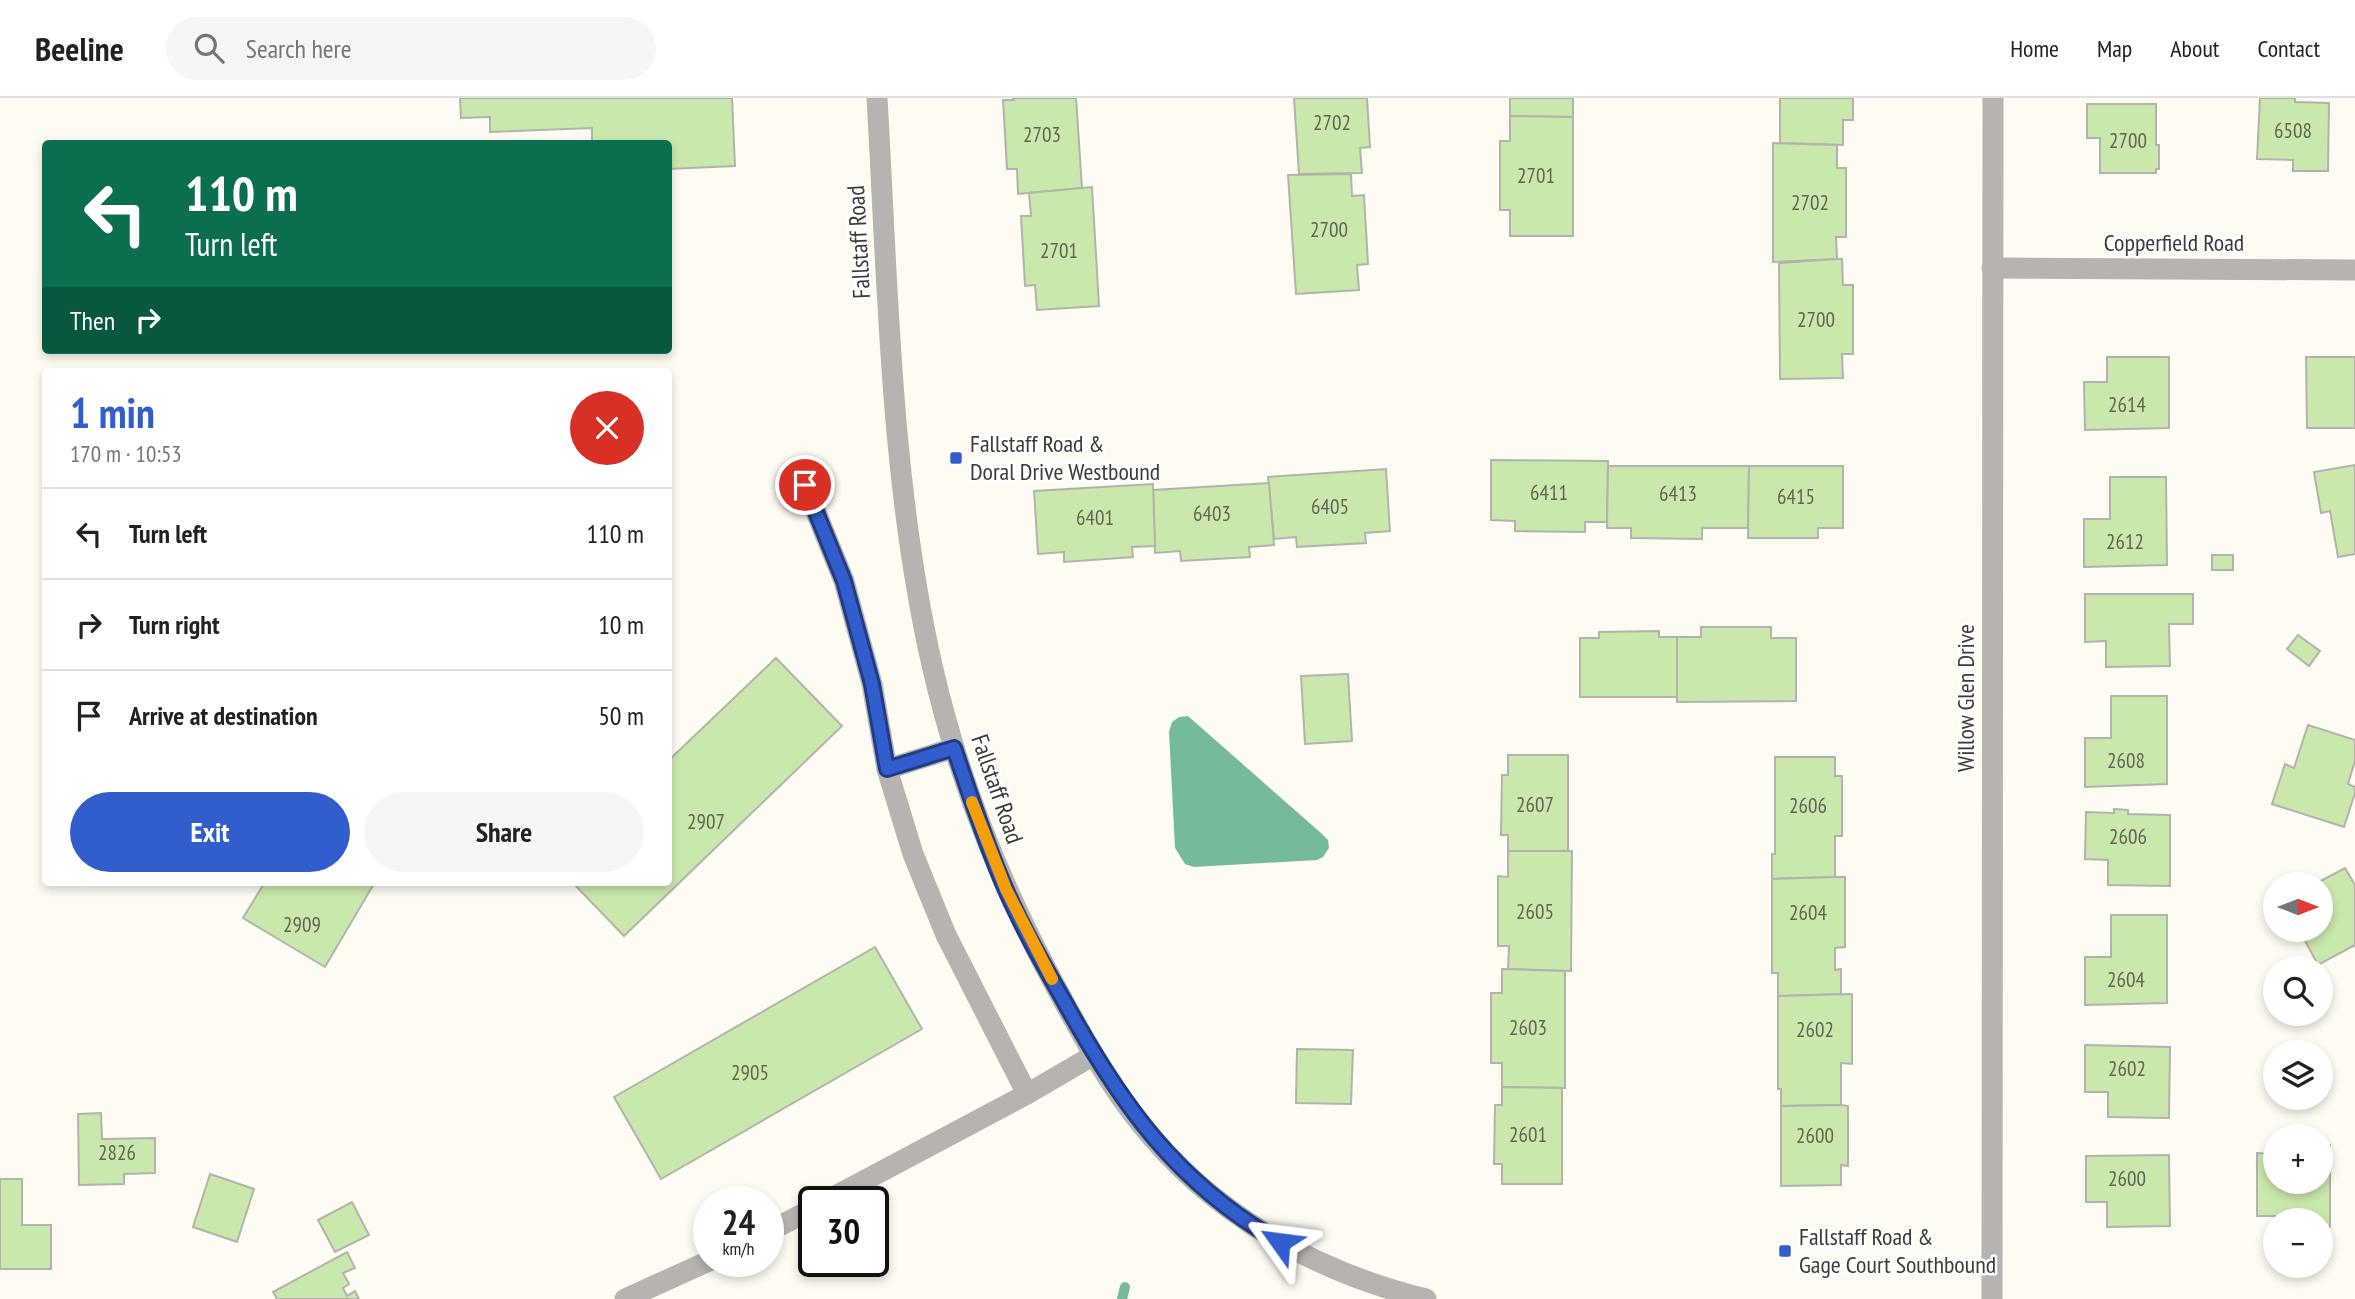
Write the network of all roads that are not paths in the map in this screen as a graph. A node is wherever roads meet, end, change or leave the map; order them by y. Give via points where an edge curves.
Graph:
1 (877, 98) edge
2 (1993, 98) edge
3 (1992, 268) junction
4 (2355, 270) edge
5 (805, 485) dead end
6 (954, 748) junction
7 (887, 769) junction
8 (1094, 1055) junction
9 (1027, 1094) junction
10 (854, 1186) edge
11 (693, 1268) edge
12 (625, 1299) edge
13 (1426, 1299) edge
14 (1992, 1299) edge

1 - 6 street, Fallstaff Road via 905,510 932,666
2 - 3 street, Willow Glen Drive
3 - 4 street, Copperfield Road
3 - 14 street, Willow Glen Drive
5 - 7 street via 844,581 872,684
6 - 7 street
6 - 8 street, Fallstaff Road via 1006,889
7 - 9 street via 913,855 946,935
8 - 9 street
8 - 13 street, Fallstaff Road via 1140,1124 1217,1201 1259,1231 1340,1273
9 - 10 street
11 - 12 street

